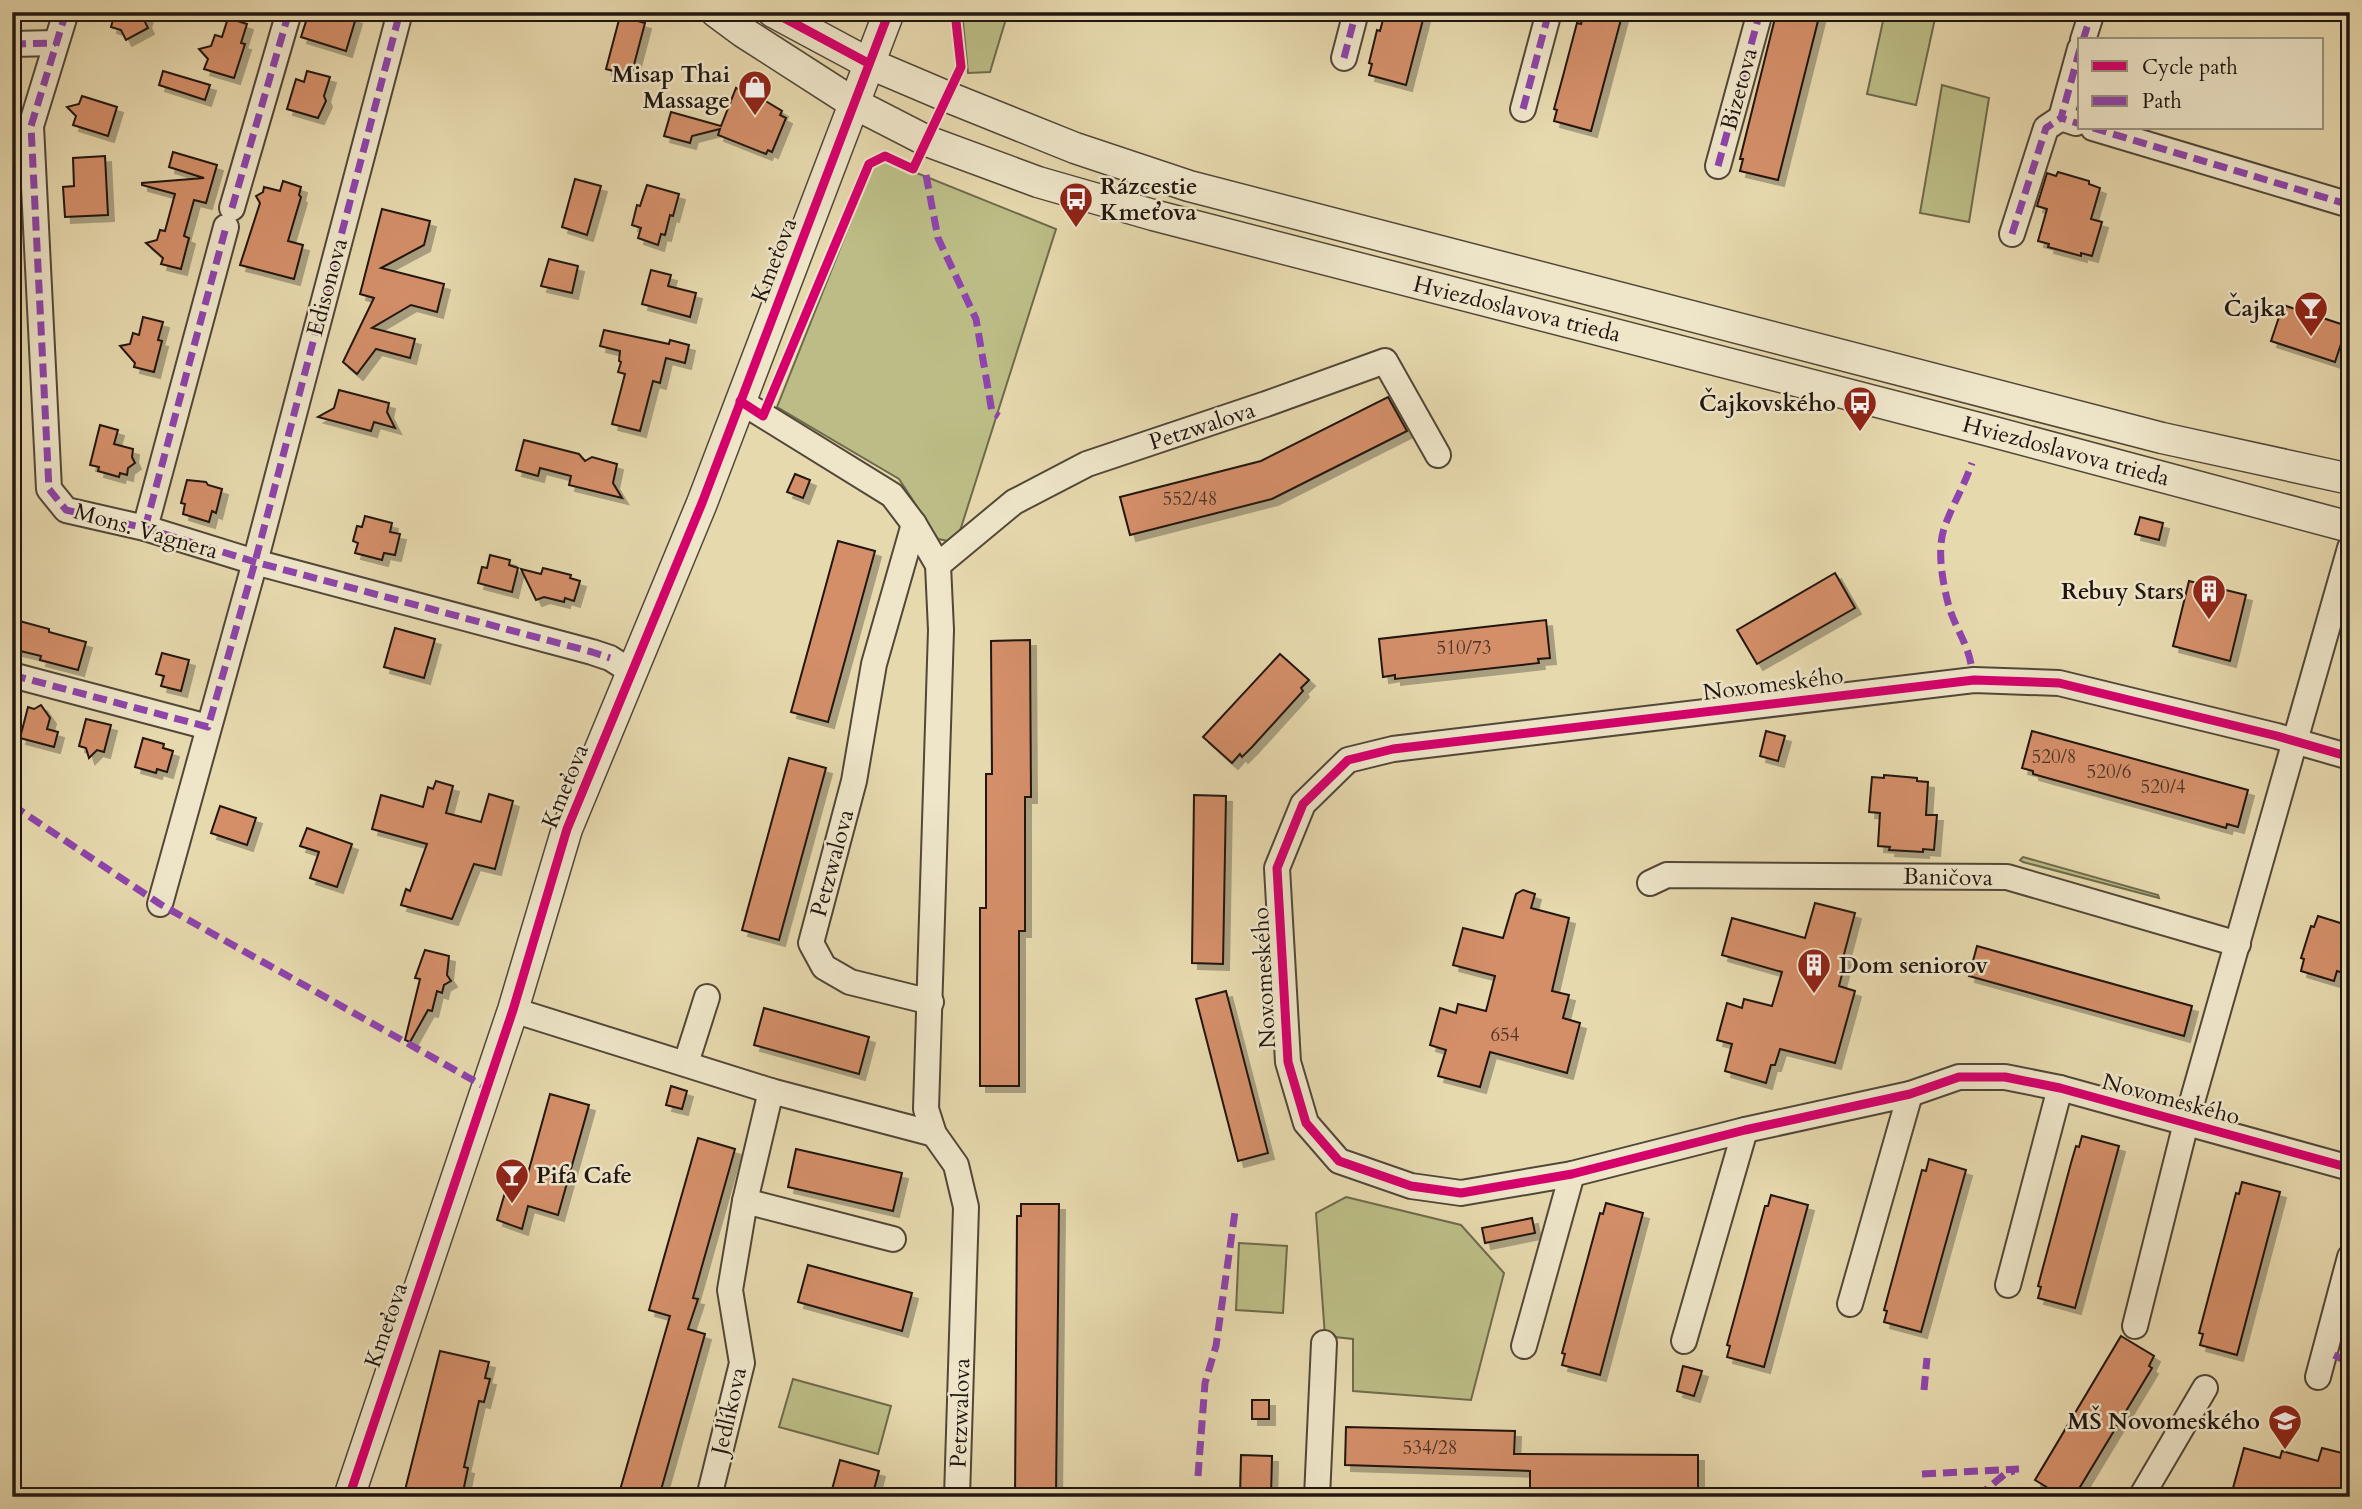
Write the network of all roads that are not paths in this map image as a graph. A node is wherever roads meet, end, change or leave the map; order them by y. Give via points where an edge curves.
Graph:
1 (66, 12) edge
2 (289, 12) edge
3 (400, 12) edge
4 (716, 12) edge
5 (773, 12) edge
6 (889, 12) edge
7 (1356, 12) edge
8 (1549, 12) edge
9 (1759, 12) edge
10 (2092, 12) edge
11 (2084, 38) edge
12 (56, 43) junction
13 (12, 44) edge
14 (1344, 58) dead end
15 (868, 63) junction
16 (2078, 65) edge
17 (855, 104) junction
18 (1523, 109) dead end
19 (2071, 121) edge
20 (2100, 130) edge
21 (1718, 166) dead end
22 (2350, 205) edge
23 (2012, 234) dead end
24 (740, 401) junction
25 (1438, 455) dead end
26 (2350, 479) edge
27 (914, 524) junction
28 (2350, 527) edge
29 (145, 528) junction
30 (2350, 548) edge
31 (255, 562) junction
32 (938, 565) junction
33 (632, 671) junction
34 (12, 675) edge
35 (208, 727) junction
36 (2293, 741) junction
37 (2350, 757) edge
38 (1650, 883) dead end
39 (160, 904) dead end
40 (2238, 944) junction
41 (707, 997) dead end
42 (931, 1002) junction
43 (513, 1010) junction
44 (686, 1063) junction
45 (2060, 1088) junction
46 (771, 1091) junction
47 (1910, 1094) junction
48 (2186, 1123) junction
49 (1745, 1130) junction
50 (934, 1134) junction
51 (2350, 1168) edge
52 (1572, 1174) junction
53 (745, 1201) junction
54 (893, 1239) dead end
55 (2350, 1257) edge
56 (2008, 1285) dead end
57 (2344, 1303) edge
58 (1850, 1304) dead end
59 (2135, 1326) dead end
60 (1684, 1341) dead end
61 (1324, 1343) dead end
62 (1524, 1346) dead end
63 (2318, 1377) dead end
64 (2204, 1388) dead end
65 (349, 1497) edge
66 (709, 1497) edge
67 (957, 1497) edge
68 (1317, 1497) edge
69 (2141, 1497) edge

1 - 12 street, Mons. Vagnera
2 - 29 street
3 - 31 street, Edisonova
4 - 17 street, Hviezdoslavova trieda
5 - 15 street, Hviezdoslavova trieda
6 - 15 street
7 - 14 street
8 - 18 street
9 - 21 street, Bizetova
10 - 11 street
12 - 13 street
12 - 29 street, Mons. Vagnera via 31,127 49,489 66,510
15 - 17 street, Kmeťova
15 - 26 street, Hviezdoslavova trieda via 1075,148 1189,186 2162,438
16 - 19 street
17 - 24 street, Kmeťova
17 - 28 street, Hviezdoslavova trieda via 927,141 1038,182 1153,215
19 - 23 street via 2046,128
20 - 22 street
24 - 27 street, Petzwalova via 892,495
24 - 33 street, Kmeťova
25 - 32 street, Petzwalova via 1385,361 1087,464 1014,502
27 - 32 street, Petzwalova
27 - 42 street, Petzwalova via 874,664 854,781 811,943 824,967 850,982
29 - 31 street, Mons. Vagnera
30 - 36 street
31 - 33 street, Mons. Vagnera via 592,652
31 - 35 street, Edisonova
32 - 42 street, Petzwalova via 941,630
33 - 43 street, Kmeťova via 567,829
34 - 35 street
35 - 39 street, Edisonova
36 - 37 street, Novomeského
36 - 40 street
36 - 52 street, Novomeského via 2059,683 1973,680 1393,749 1348,760 1303,804 1277,868 1288,1062 1306,1123 1339,1161 1411,1186 1461,1193
38 - 40 street, Baničova via 1667,875 2007,877
40 - 48 street
41 - 44 street
42 - 50 street, Petzwalova via 926,1110
43 - 44 street
43 - 65 street, Kmeťova
44 - 46 street
45 - 47 street, Novomeského via 2005,1077 1959,1077
45 - 48 street, Novomeského
45 - 56 street
46 - 50 street
46 - 53 street, Jedlíkova
47 - 49 street, Novomeského
47 - 58 street
48 - 51 street, Novomeského
48 - 59 street, Novomeského
49 - 52 street, Novomeského
49 - 60 street
50 - 67 street, Petzwalova via 956,1166 966,1208
52 - 62 street
53 - 54 street
53 - 66 street, Jedlíkova via 730,1290 742,1363
55 - 57 street
57 - 63 street
61 - 68 street
64 - 69 street

